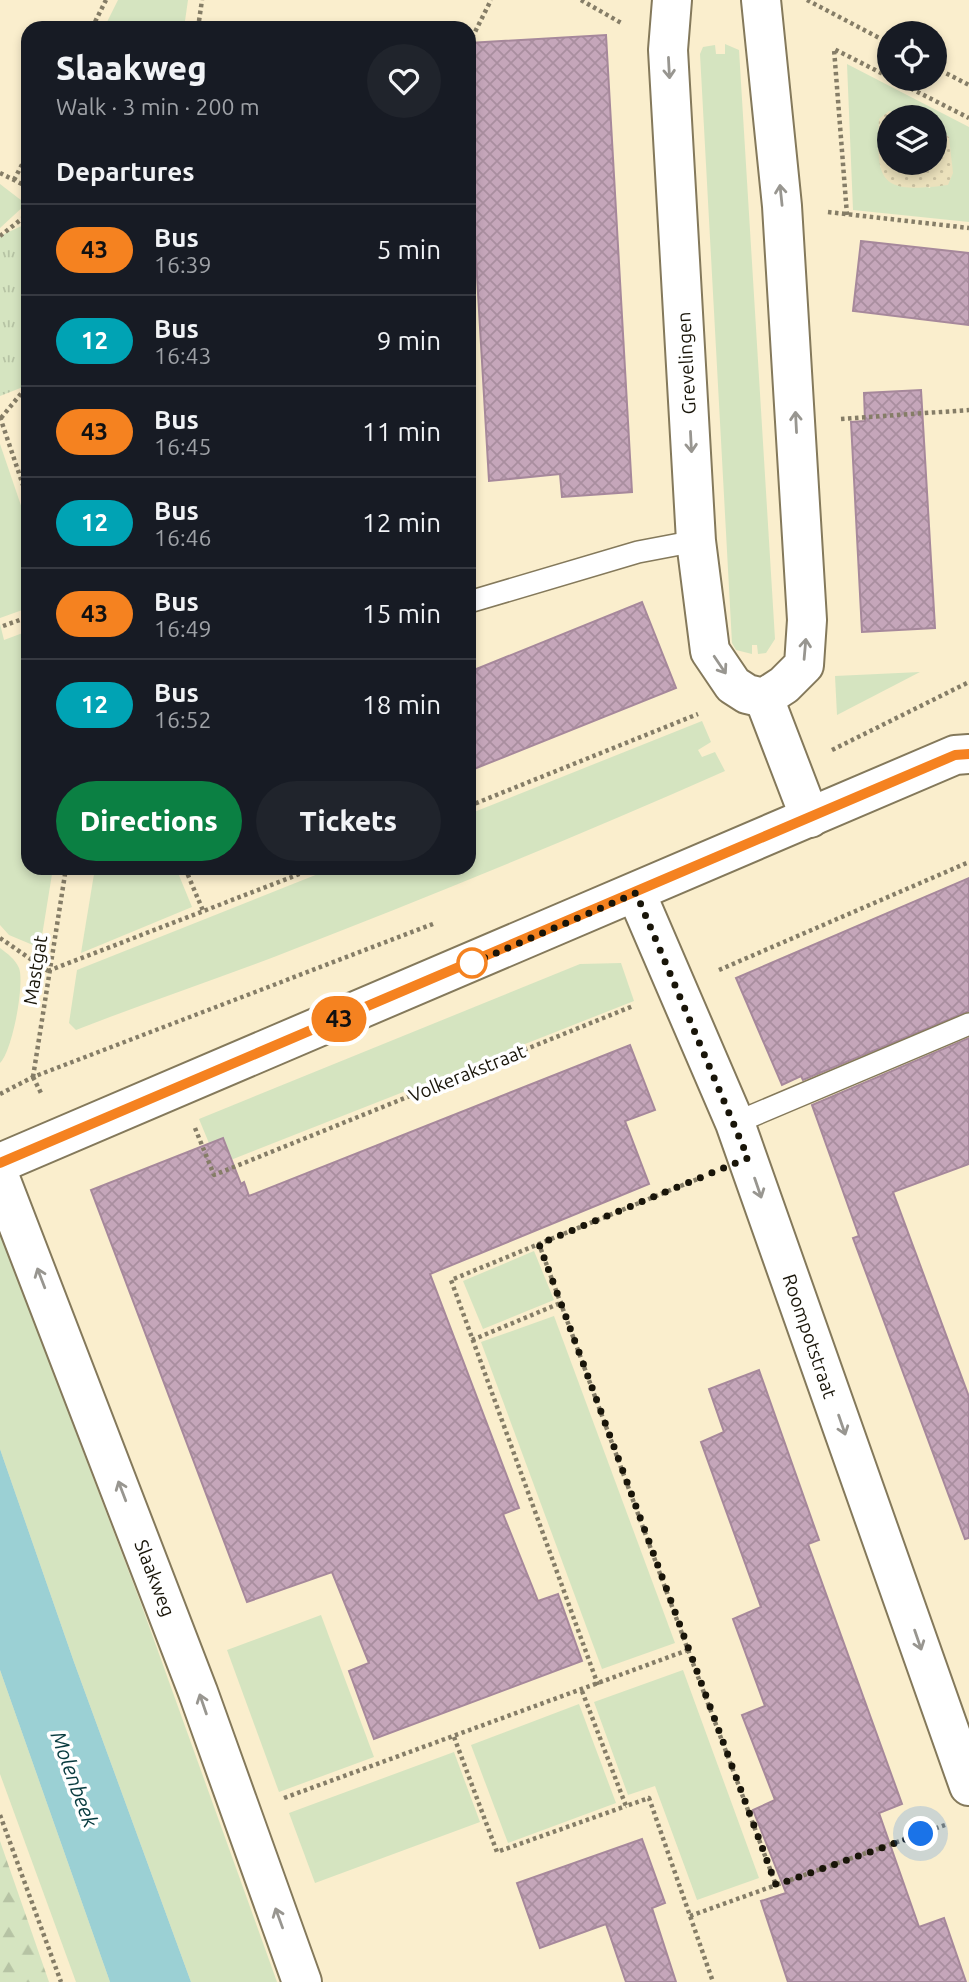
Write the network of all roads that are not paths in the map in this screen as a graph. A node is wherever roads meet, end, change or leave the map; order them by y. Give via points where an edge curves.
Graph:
1 (672, 0) edge
2 (760, 0) edge
3 (696, 541) junction
4 (476, 600) edge
5 (756, 696) junction
6 (969, 754) edge
7 (810, 818) junction
8 (636, 893) junction
9 (969, 1024) edge
10 (741, 1141) junction
11 (0, 1163) edge
12 (0, 1178) edge
13 (969, 1786) edge
14 (302, 1982) edge

1 -> 3 street, Grevelingen via 668,50
5 -> 2 street via 784,685 804,666 807,620 782,206
3 - 4 lane via 638,552
3 -> 5 street, Grevelingen via 710,651 733,685
5 - 7 street, Grevelingen
6 - 7 street via 955,755
7 - 8 street
8 - 10 street, Roompotstraat
8 - 11 street
9 - 10 lane
10 -> 13 street, Roompotstraat
14 -> 12 street, Slaakweg via 189,1666

